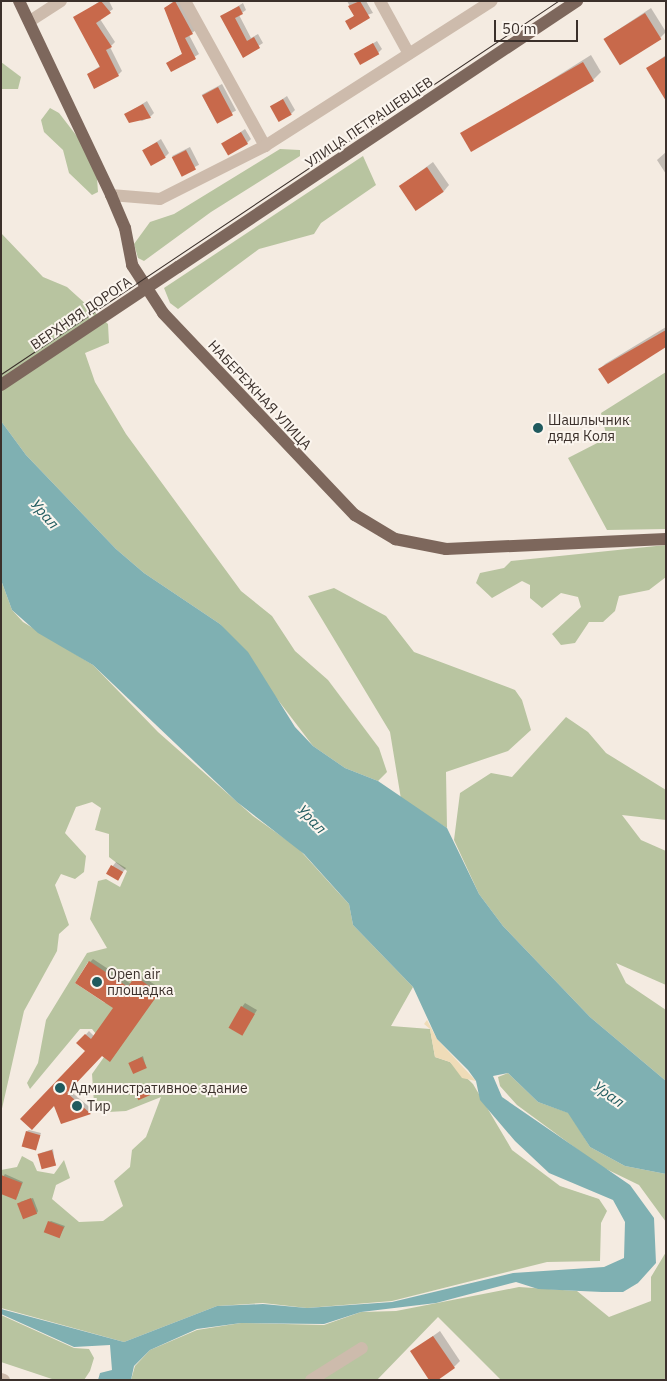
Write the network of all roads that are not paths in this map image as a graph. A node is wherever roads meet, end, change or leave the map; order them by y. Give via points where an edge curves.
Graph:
1 (14, 1) edge
2 (19, 1) edge
3 (61, 1) edge
4 (185, 1) edge
5 (380, 1) edge
6 (492, 1) edge
7 (576, 1) edge
8 (30, 21) junction
9 (409, 54) junction
10 (265, 146) junction
11 (111, 195) junction
12 (178, 267) joint
13 (1, 385) edge
14 (666, 540) edge
15 (362, 1348) dead end
16 (311, 1380) edge

1 - 8 main road
2 - 8 main road, НАБЕРЕЖНАЯ УЛИЦА
3 - 8 street
4 - 10 street
5 - 9 street
6 - 9 street
7 - 12 main road, УЛИЦА ПЕТРАШЕВЦЕВ
8 - 11 main road, НАБЕРЕЖНАЯ УЛИЦА
9 - 10 street
10 - 11 street via 160,199
11 - 14 main road, НАБЕРЕЖНАЯ УЛИЦА via 132,265 162,313 355,515 395,538 446,549
12 - 13 main road, ВЕРХНЯЯ ДОРОГА, bridge
15 - 16 street

